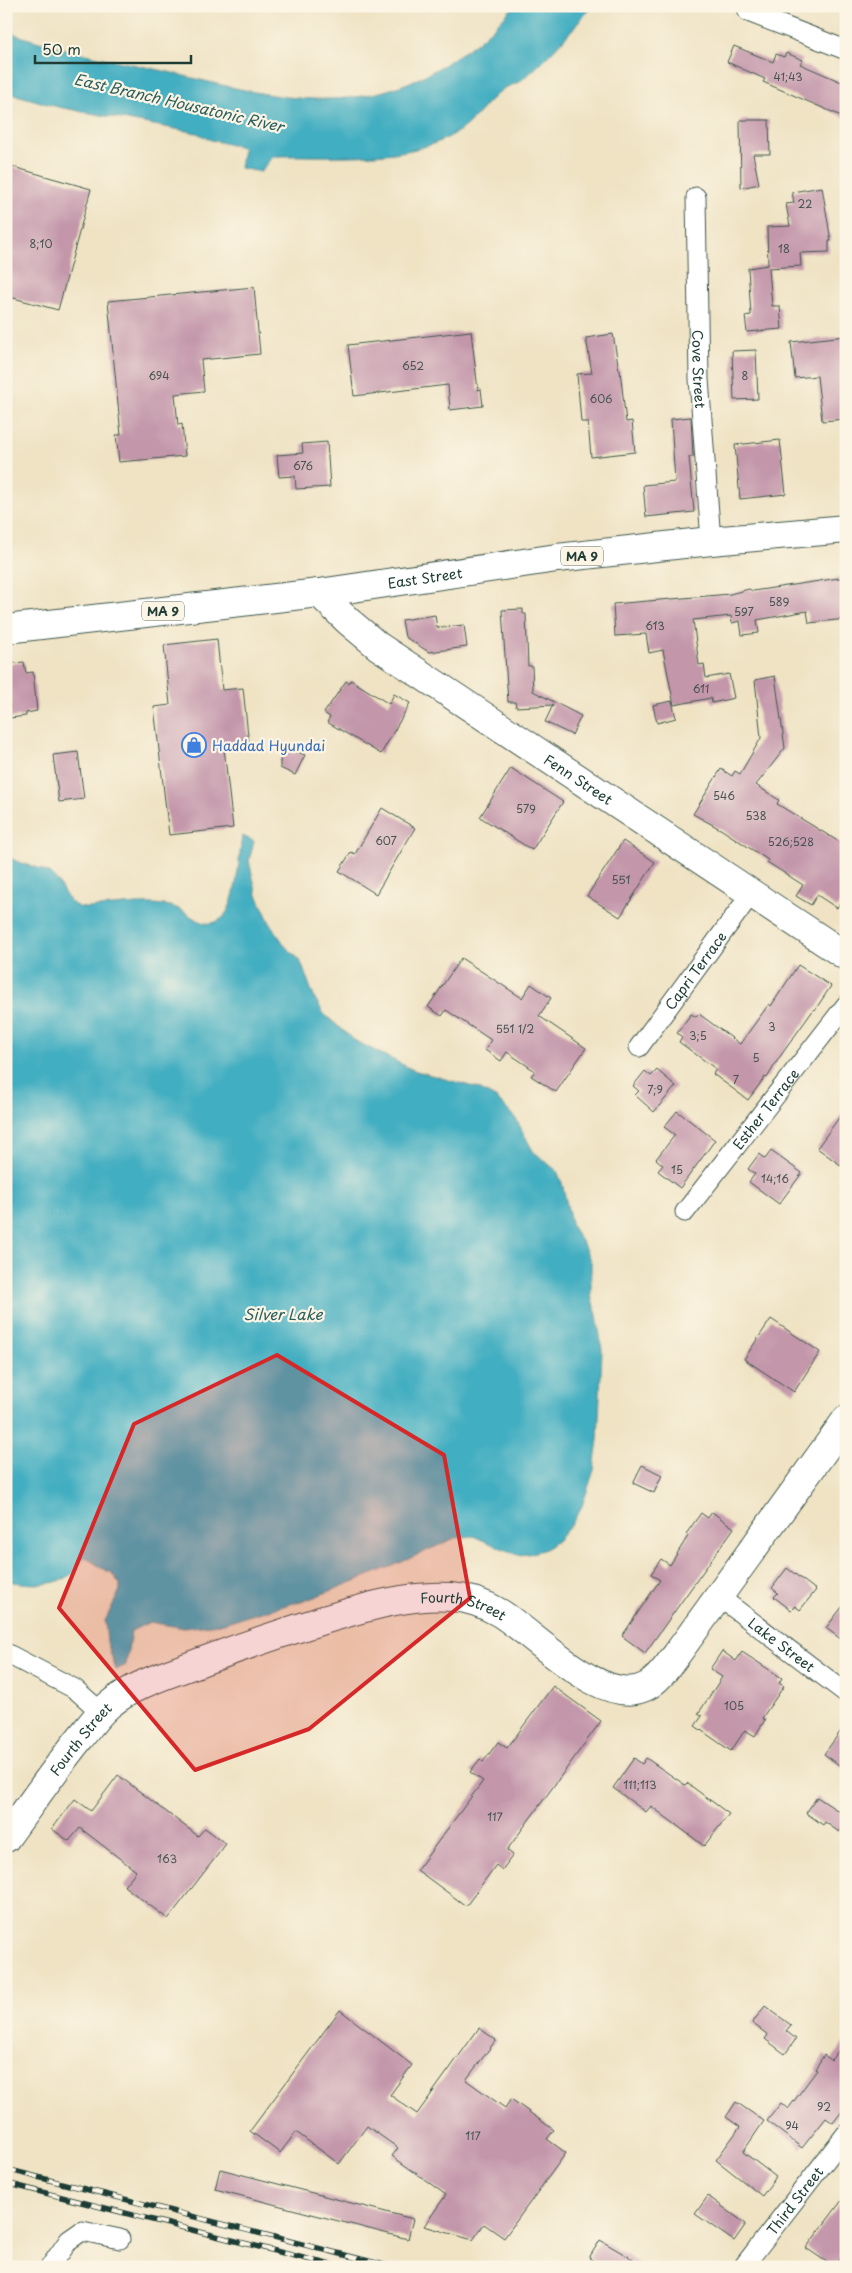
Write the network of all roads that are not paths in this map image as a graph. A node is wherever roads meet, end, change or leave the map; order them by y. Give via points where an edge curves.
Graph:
1 (748, 12) dead end
2 (846, 50) edge
3 (696, 197) dead end
4 (846, 529) edge
5 (711, 541) junction
6 (319, 593) junction
7 (6, 629) edge
8 (751, 894) junction
9 (846, 956) edge
10 (846, 1005) edge
11 (639, 1046) dead end
12 (686, 1212) dead end
13 (846, 1420) edge
14 (718, 1596) junction
15 (6, 1653) edge
16 (846, 1693) edge
17 (101, 1712) junction
18 (6, 1838) edge
19 (846, 2134) edge
20 (120, 2239) dead end
21 (50, 2267) edge
22 (743, 2267) edge

1 - 2 street
3 - 5 street, Cove Street via 699,388
4 - 5 main road, East Street / MA 9
5 - 6 main road, East Street / MA 9 via 557,558
6 - 7 main road, East Street / MA 9
6 - 8 main road, Fenn Street via 378,646
8 - 9 main road, Fenn Street
8 - 11 street, Capri Terrace
10 - 12 street, Esther Terrace
13 - 14 main road, Fourth Street
14 - 16 street, Lake Street
14 - 17 main road, Fourth Street via 664,1671 648,1686 633,1691 616,1691 594,1682 484,1604 462,1598 425,1597 361,1610 226,1652 144,1685 112,1702
15 - 17 street via 75,1689
17 - 18 main road, Fourth Street
19 - 22 street, Third Street
20 - 21 street via 82,2231 69,2240

